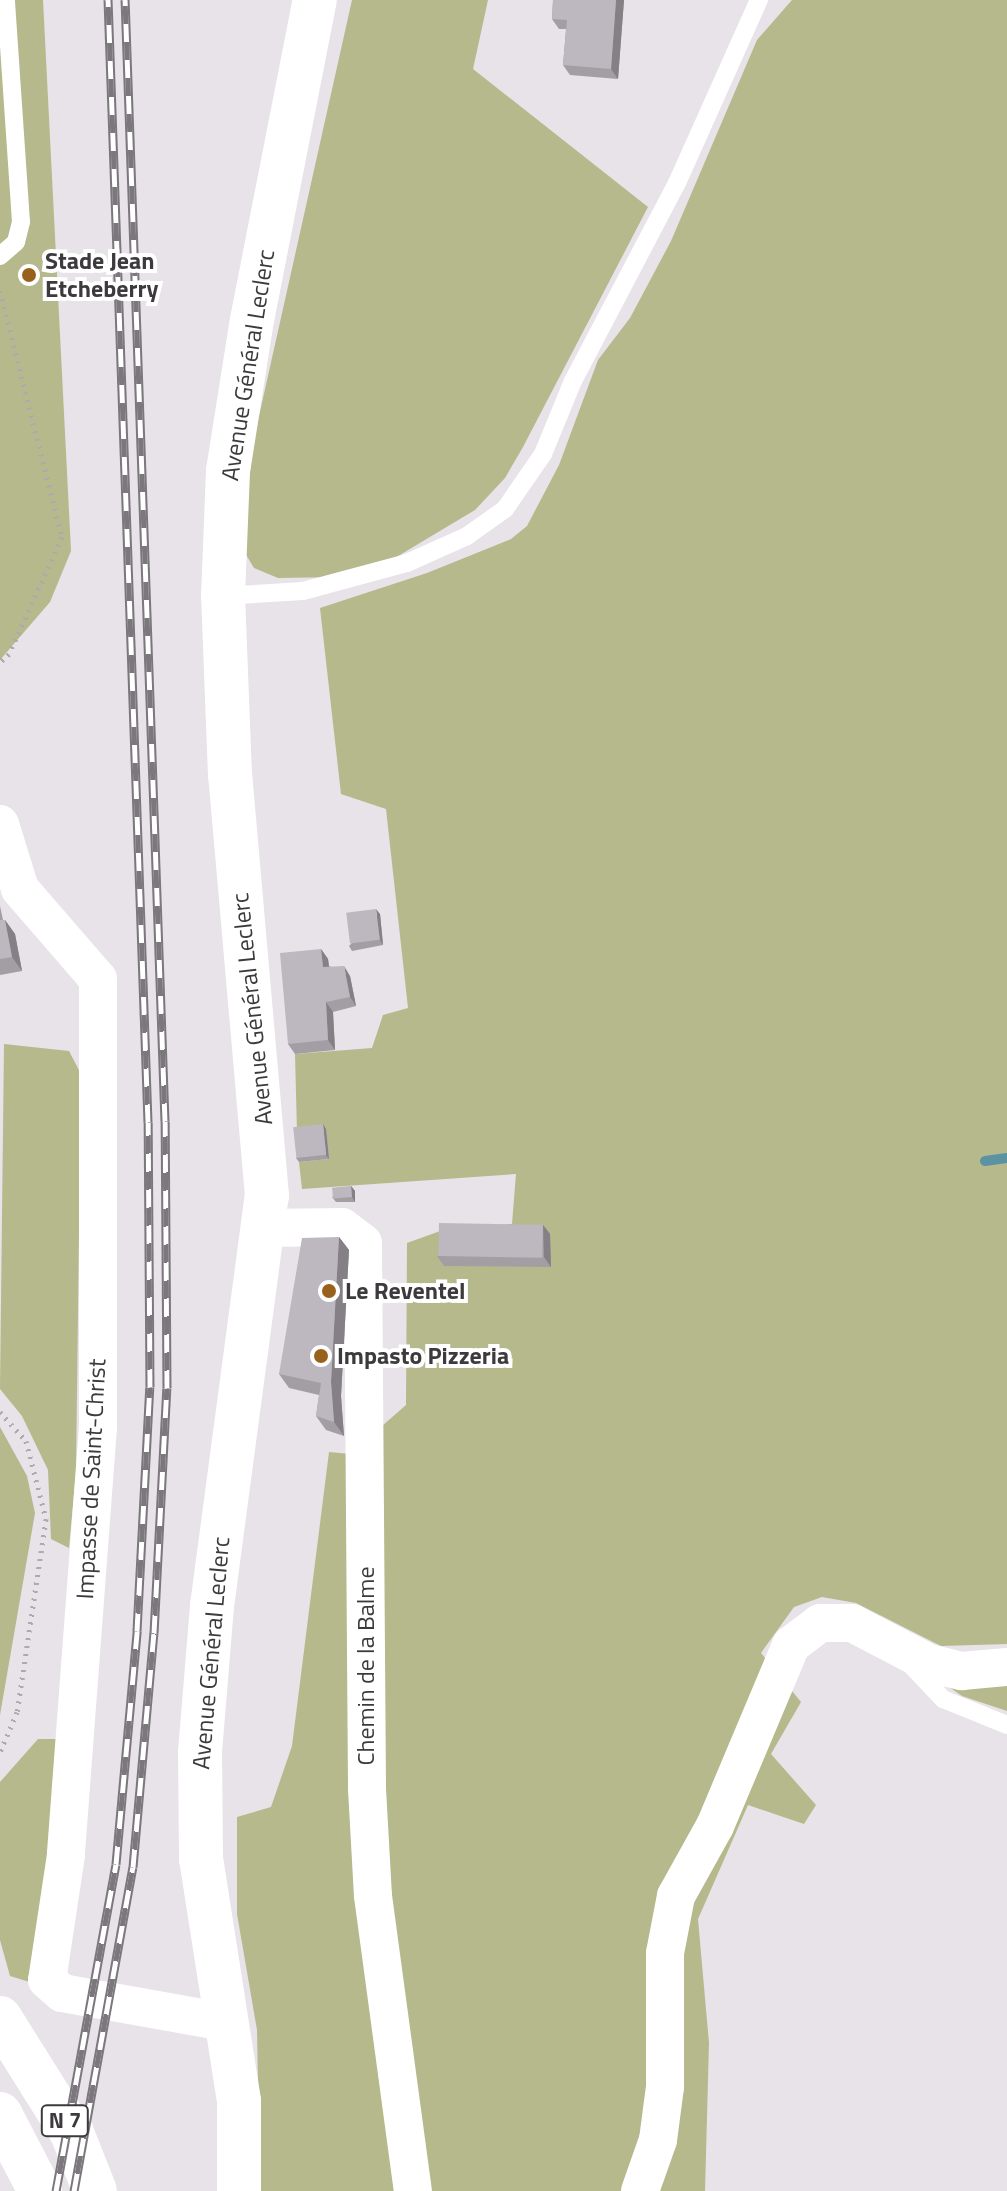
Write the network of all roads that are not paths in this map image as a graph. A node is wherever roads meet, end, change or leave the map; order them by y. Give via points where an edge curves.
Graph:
1 (6, 0) edge
2 (315, 0) edge
3 (759, 0) edge
4 (0, 256) edge
5 (223, 596) junction
6 (0, 824) edge
7 (264, 1228) junction
8 (898, 1648) junction
9 (1007, 1667) edge
10 (1007, 1725) edge
11 (0, 2018) edge
12 (224, 2022) junction
13 (3, 2121) edge
14 (40, 2191) edge
15 (95, 2191) edge
16 (219, 2191) edge
17 (239, 2191) edge
18 (413, 2191) edge
19 (640, 2191) edge

1 - 4 lane via 21,222 16,242
2 - 5 main road, Avenue Général Leclerc via 230,456
3 - 5 lane via 677,183 573,381 543,454 505,509 467,536 407,563 303,591
5 - 7 main road, Avenue Général Leclerc via 230,776 265,1143
6 - 12 street, Impasse de Saint-Christ via 20,889 98,979 98,1427 66,1855 47,1980 62,1993
7 - 12 main road, Avenue Général Leclerc via 212,1606 200,1752 201,1859
7 - 18 street, Chemin de la Balme via 342,1227 363,1243 367,1789 373,1896
8 - 9 street via 962,1671
8 - 10 lane via 943,1699
8 - 19 street via 852,1623 820,1623 791,1645 779,1663 715,1826 676,1896 665,1953 665,2087 658,2140
11 - 15 main road, N 7 via 72,2133
12 - 16 main road
12 - 17 main road via 239,2101
13 - 14 main road, N 7

